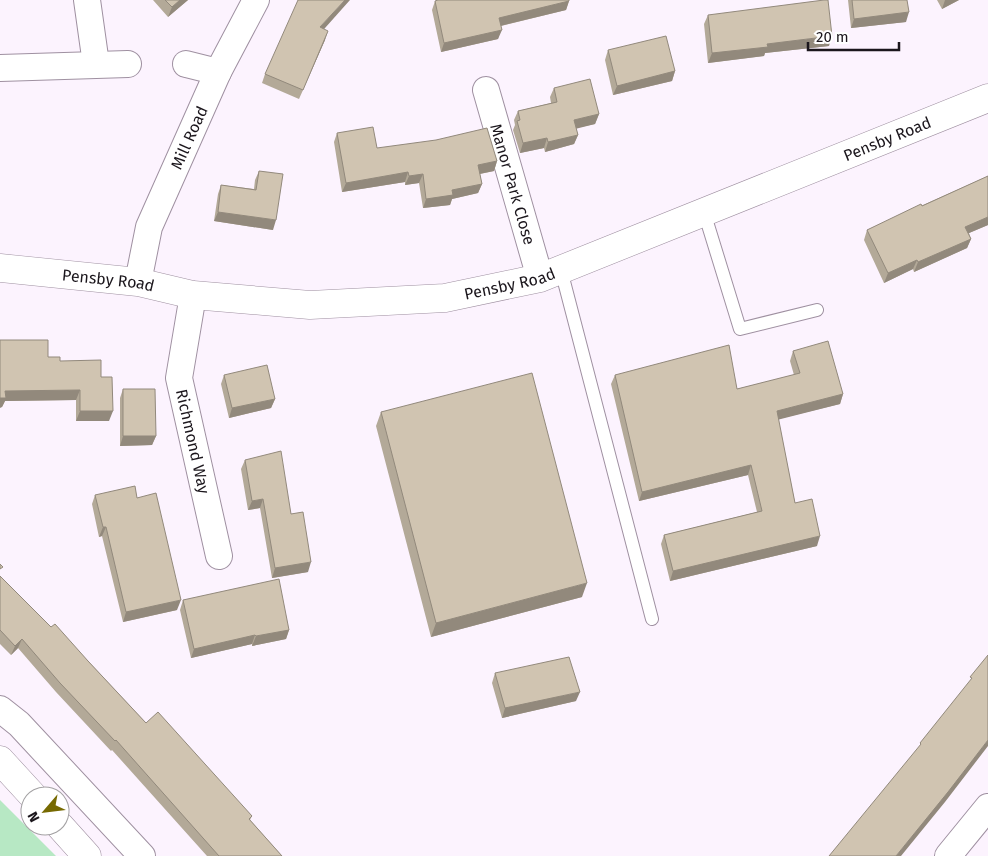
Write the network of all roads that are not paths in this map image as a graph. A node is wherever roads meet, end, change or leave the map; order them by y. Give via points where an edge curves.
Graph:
1 (87, 0) edge
2 (256, 0) edge
3 (96, 64) junction
4 (128, 64) dead end
5 (186, 64) dead end
6 (0, 68) edge
7 (218, 72) junction
8 (486, 90) dead end
9 (988, 98) edge
10 (704, 212) junction
11 (0, 268) edge
12 (550, 274) junction
13 (138, 282) junction
14 (192, 295) junction
15 (817, 310) dead end
16 (218, 556) dead end
17 (652, 619) dead end
18 (0, 709) edge
19 (0, 760) edge
20 (24, 786) edge
21 (988, 807) edge
22 (69, 836) edge
23 (87, 856) edge
24 (142, 856) edge
25 (948, 856) edge

1 - 3 street
2 - 7 street, Mill Road
3 - 4 street
3 - 6 street
5 - 7 street
7 - 13 street, Mill Road via 149,227
8 - 12 street, Manor Park Close
9 - 10 main road, Pensby Road
10 - 12 main road, Pensby Road
10 - 15 lane via 740,329
11 - 13 main road, Pensby Road
12 - 14 main road, Pensby Road via 445,298 310,306
12 - 17 lane
13 - 14 main road, Pensby Road
14 - 16 street, Richmond Way via 179,378
18 - 24 street via 19,724
19 - 20 main road
21 - 25 street
22 - 23 main road

